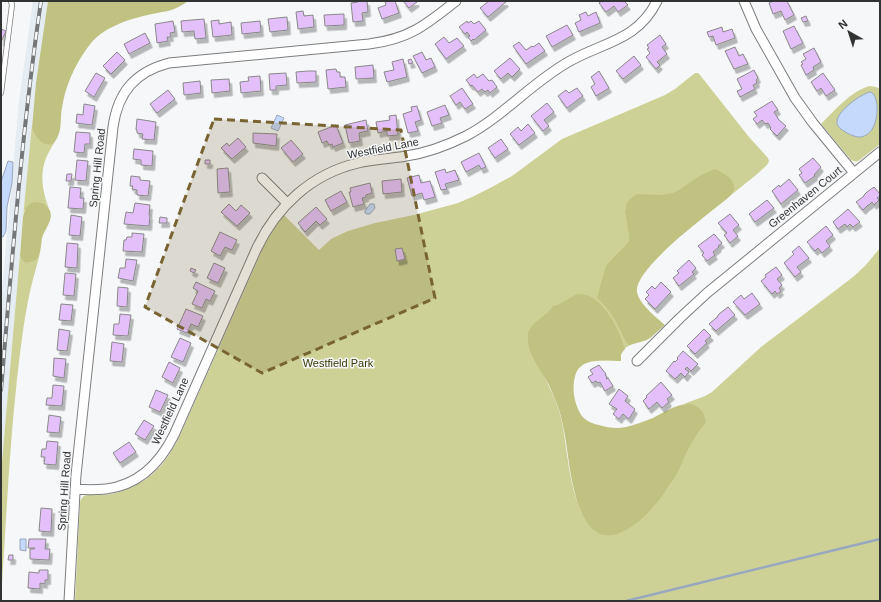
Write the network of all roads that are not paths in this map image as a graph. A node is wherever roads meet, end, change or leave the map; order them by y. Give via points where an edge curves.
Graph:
1 (11, 1) edge
2 (456, 1) edge
3 (657, 1) edge
4 (744, 1) edge
5 (1, 93) edge
6 (880, 152) edge
7 (854, 173) junction
8 (262, 178) dead end
9 (288, 203) junction
10 (637, 361) dead end
11 (75, 489) junction
12 (69, 601) edge

1 - 5 lane
2 - 11 street, Spring Hill Road via 421,28 389,41 169,63 146,72 126,91 117,107 114,127
3 - 9 street, Westfield Lane via 647,17 631,32 555,70 474,132 421,153 364,162 340,169 309,184
4 - 7 street, Greenhaven Court via 756,29 795,98
6 - 7 street
7 - 10 street, Greenhaven Court via 707,293
8 - 9 street
9 - 11 street, Westfield Lane via 269,227 258,247 174,435 161,456 146,472 130,482 105,489
11 - 12 street, Spring Hill Road

